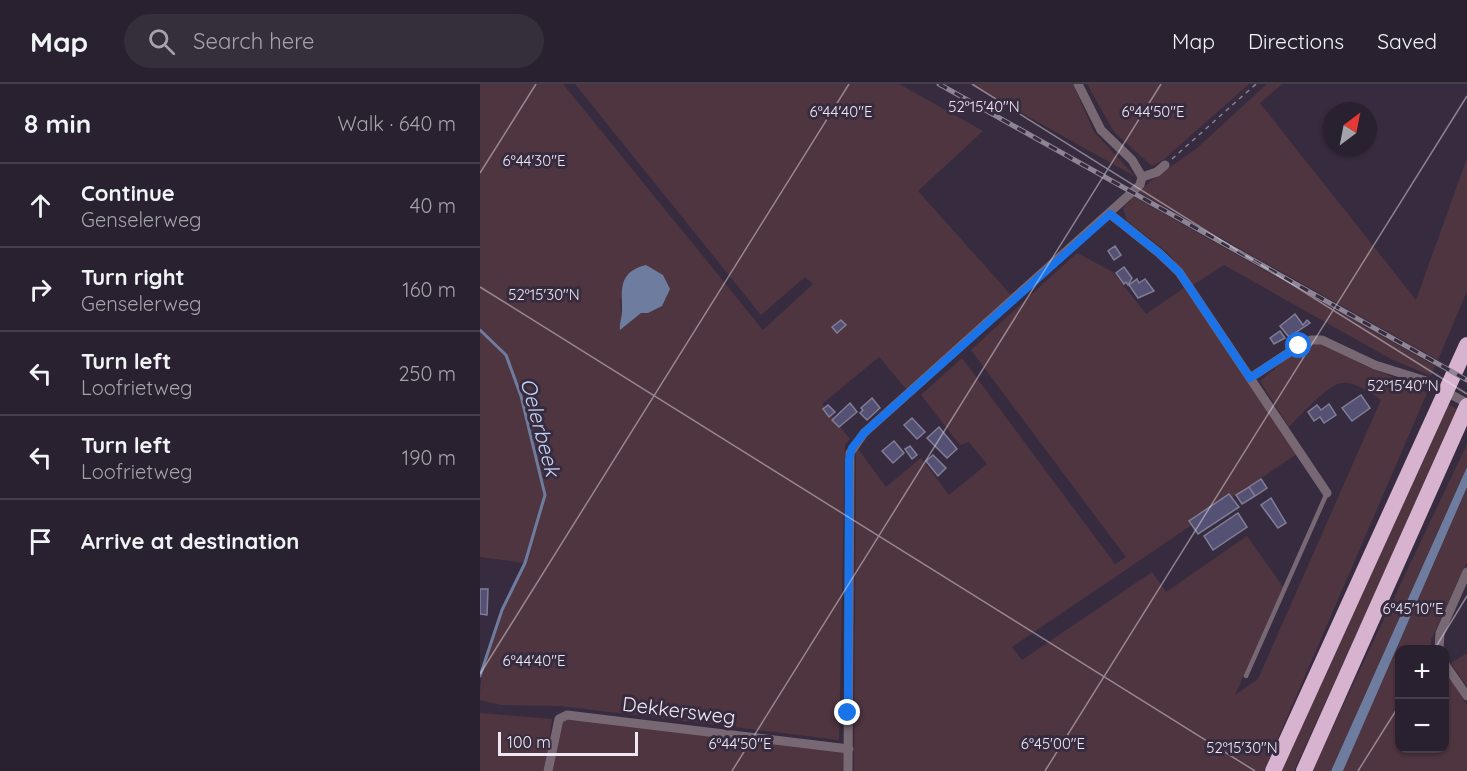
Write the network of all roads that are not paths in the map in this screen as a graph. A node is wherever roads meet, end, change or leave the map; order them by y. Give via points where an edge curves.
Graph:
1 (1078, 84) edge
2 (1165, 165) road end
3 (1142, 177) junction
4 (1110, 214) junction
5 (1466, 347) edge
6 (1250, 378) junction
7 (1466, 408) edge
8 (1327, 493) joint
9 (1467, 572) edge
10 (1439, 645) edge
11 (1449, 670) edge
12 (1246, 676) dead end
13 (1467, 696) edge
14 (849, 749) junction
15 (548, 771) edge
16 (849, 771) edge
17 (1273, 771) edge
18 (1304, 771) edge

1 - 3 street via 1101,130 1132,160
2 - 3 street
3 - 4 street via 1140,185
4 - 6 street via 1179,272
4 - 14 street via 864,433 852,448
5 - 17 highway
6 - 7 street via 1299,346 1322,340 1375,365 1426,381
6 - 8 street
7 - 18 highway
8 - 12 lane
9 - 10 street via 1440,633
11 - 13 street
14 - 15 street, Dekkersweg via 567,715 559,719 556,727
14 - 16 street

